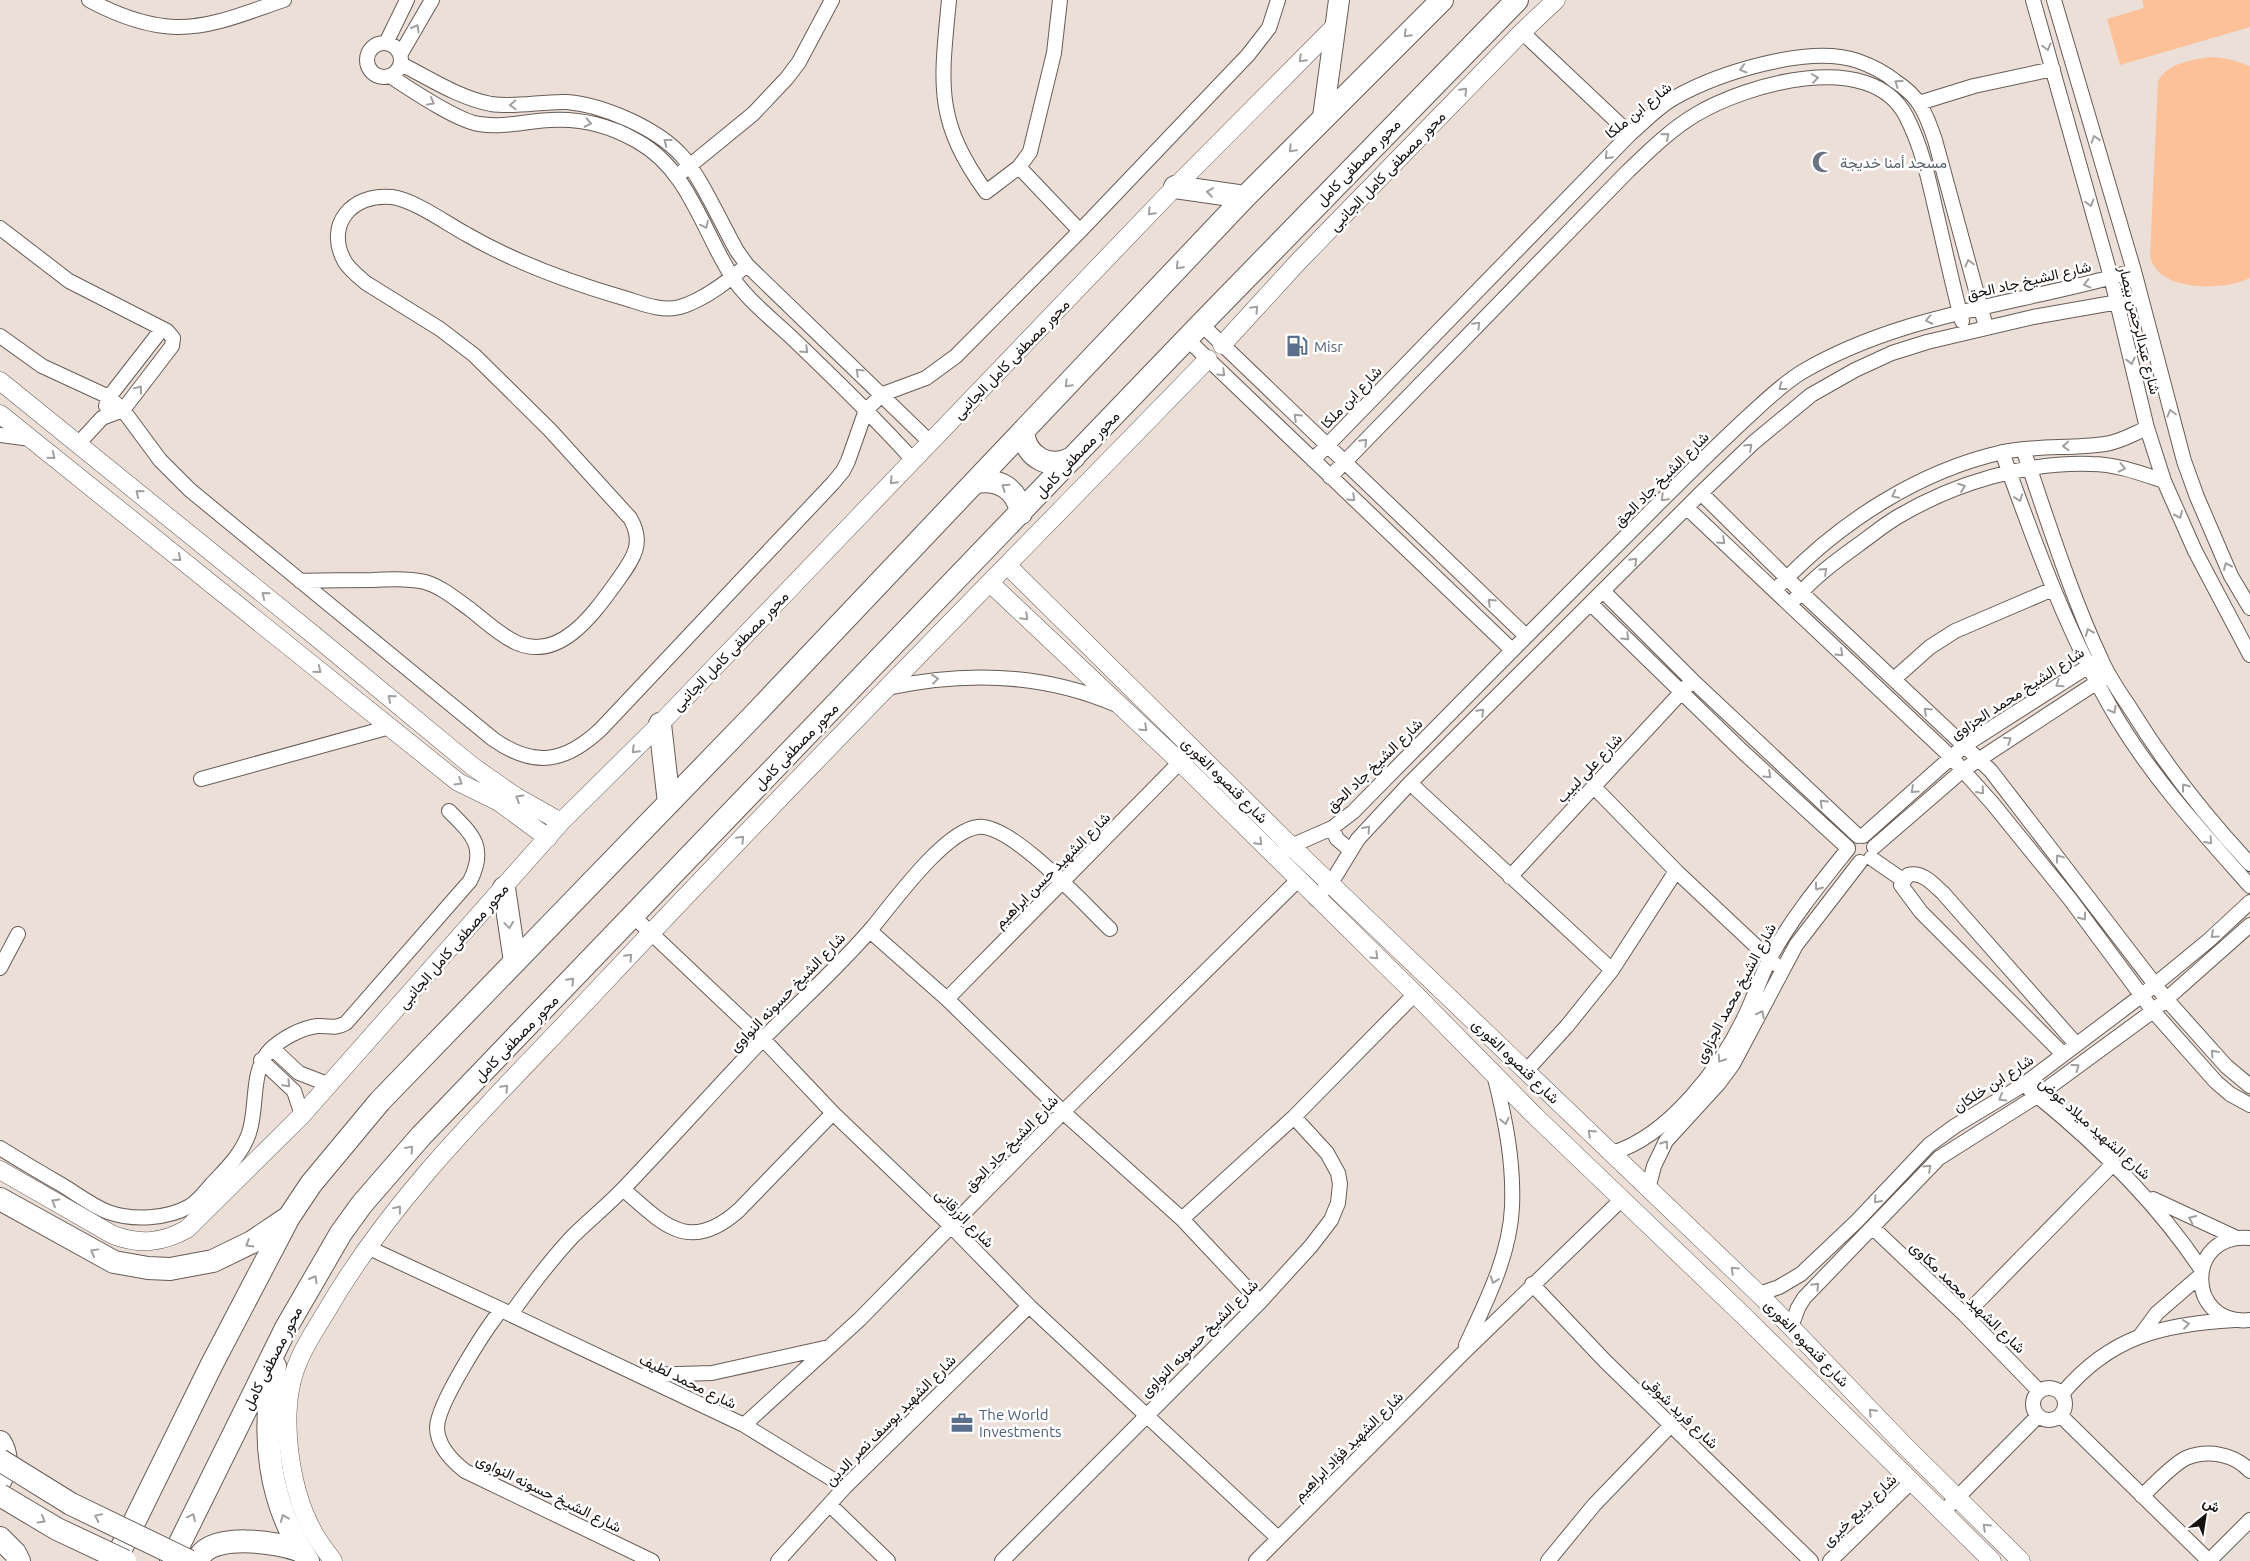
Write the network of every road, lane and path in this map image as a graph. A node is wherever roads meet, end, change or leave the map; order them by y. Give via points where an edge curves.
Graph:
1 (89, 0) edge
2 (284, 0) edge
3 (407, 0) edge
4 (432, 0) edge
5 (832, 0) edge
6 (949, 0) edge
7 (1060, 0) edge
8 (1278, 0) edge
9 (1339, 0) edge
10 (1442, 0) edge
11 (1517, 0) edge
12 (1556, 0) edge
13 (2033, 0) edge
14 (2054, 0) edge
15 (1336, 25) junction
16 (1522, 32) junction
17 (386, 43) junction
18 (400, 60) junction
19 (2053, 69) junction
20 (390, 76) junction
21 (1919, 103) junction
22 (1323, 117) junction
23 (1630, 134) junction
24 (1935, 140) junction
25 (1919, 146) junction
26 (689, 167) junction
27 (1019, 167) junction
28 (677, 175) junction
29 (1175, 187) junction
30 (1245, 197) junction
31 (0, 228) edge
32 (1080, 231) junction
33 (747, 264) junction
34 (2134, 271) junction
35 (732, 277) junction
36 (2111, 278) junction
37 (2140, 298) junction
38 (2117, 303) junction
39 (1981, 307) junction
40 (1960, 313) junction
41 (1986, 327) junction
42 (162, 329) junction
43 (1194, 332) junction
44 (1966, 333) junction
45 (0, 336) edge
46 (1222, 345) junction
47 (1208, 359) junction
48 (0, 382) edge
49 (883, 394) junction
50 (109, 397) junction
51 (123, 410) junction
52 (866, 410) junction
53 (0, 414) edge
54 (102, 418) junction
55 (2147, 428) junction
56 (1023, 431) junction
57 (0, 435) edge
58 (31, 439) junction
59 (931, 443) junction
60 (78, 444) junction
61 (1327, 446) junction
62 (2023, 449) junction
63 (2002, 452) junction
64 (1074, 456) junction
65 (914, 460) junction
66 (1313, 460) junction
67 (1344, 462) junction
68 (2030, 468) junction
69 (2010, 473) junction
70 (1330, 477) junction
71 (2164, 481) junction
72 (976, 482) junction
73 (1701, 493) junction
74 (1687, 508) junction
75 (1021, 513) junction
76 (1603, 558) junction
77 (1008, 565) junction
78 (1620, 575) junction
79 (1787, 578) junction
80 (300, 581) junction
81 (990, 583) junction
82 (2053, 589) junction
83 (1603, 591) junction
84 (1775, 591) junction
85 (1801, 592) junction
86 (1591, 604) junction
87 (1790, 605) junction
88 (2250, 608) edge
89 (315, 636) junction
90 (1526, 636) junction
91 (1512, 650) junction
92 (299, 655) junction
93 (2250, 655) edge
94 (2101, 659) junction
95 (2087, 666) junction
96 (2103, 678) junction
97 (1692, 680) junction
98 (1894, 680) junction
99 (887, 688) junction
100 (1682, 691) junction
101 (1122, 708) junction
102 (660, 724) junction
103 (390, 727) junction
104 (1754, 738) junction
105 (1965, 745) junction
106 (453, 750) junction
107 (1742, 751) junction
108 (1951, 757) junction
109 (1979, 759) junction
110 (1180, 762) junction
111 (439, 767) junction
112 (1963, 770) junction
113 (201, 779) dead end
114 (1410, 783) junction
115 (1594, 787) junction
116 (669, 803) junction
117 (449, 811) dead end
118 (561, 822) junction
119 (1332, 828) junction
120 (1860, 836) junction
121 (548, 838) junction
122 (1291, 846) junction
123 (1848, 849) junction
124 (1350, 850) junction
125 (1868, 856) junction
126 (1277, 860) junction
127 (2250, 864) edge
128 (1676, 871) junction
129 (1510, 877) junction
130 (1298, 880) junction
131 (1903, 880) junction
132 (1063, 883) junction
133 (1330, 883) junction
134 (2250, 886) edge
135 (504, 888) junction
136 (1316, 899) junction
137 (2250, 902) edge
138 (633, 916) junction
139 (2250, 925) edge
140 (1110, 929) dead end
141 (870, 931) junction
142 (651, 932) junction
143 (18, 934) dead end
144 (1770, 959) junction
145 (515, 962) junction
146 (0, 968) edge
147 (1612, 970) junction
148 (1781, 970) junction
149 (2155, 984) junction
150 (1415, 994) junction
151 (2141, 996) junction
152 (947, 999) junction
153 (2167, 1000) junction
154 (2153, 1010) junction
155 (763, 1039) junction
156 (2076, 1044) junction
157 (272, 1048) junction
158 (2063, 1054) junction
159 (262, 1060) junction
160 (1526, 1071) junction
161 (1494, 1074) junction
162 (330, 1085) junction
163 (2023, 1085) junction
164 (2250, 1086) edge
165 (2037, 1096) junction
166 (2250, 1105) edge
167 (1063, 1112) junction
168 (833, 1113) junction
169 (302, 1115) junction
170 (1294, 1117) junction
171 (0, 1148) edge
172 (1612, 1153) junction
173 (2113, 1164) junction
174 (0, 1170) edge
175 (623, 1189) junction
176 (1648, 1189) junction
177 (2146, 1196) junction
178 (0, 1199) edge
179 (1621, 1200) junction
180 (289, 1217) junction
181 (1182, 1219) junction
182 (952, 1227) junction
183 (1873, 1228) junction
184 (1841, 1238) junction
185 (2247, 1238) edge
186 (366, 1247) junction
187 (1852, 1250) junction
188 (2201, 1272) junction
189 (1532, 1284) junction
190 (1759, 1294) junction
191 (1260, 1302) junction
192 (1029, 1306) junction
193 (506, 1312) junction
194 (1965, 1315) junction
195 (2244, 1322) edge
196 (1791, 1327) junction
197 (286, 1328) junction
198 (2140, 1336) junction
199 (829, 1347) junction
200 (1462, 1354) junction
201 (640, 1375) junction
202 (2040, 1391) junction
203 (2062, 1394) junction
204 (1146, 1415) junction
205 (2038, 1416) junction
206 (2061, 1416) junction
207 (744, 1425) junction
208 (1671, 1425) junction
209 (0, 1442) edge
210 (1905, 1446) junction
211 (0, 1460) edge
212 (1890, 1461) junction
213 (2250, 1471) edge
214 (0, 1481) edge
215 (1911, 1482) junction
216 (845, 1487) junction
217 (0, 1495) edge
218 (2142, 1496) junction
219 (1956, 1498) junction
220 (830, 1505) junction
221 (1943, 1512) junction
222 (2250, 1520) edge
223 (0, 1538) edge
224 (1278, 1538) junction
225 (304, 1556) edge
226 (19, 1561) edge
227 (115, 1561) edge
228 (124, 1561) edge
229 (170, 1561) edge
230 (189, 1561) edge
231 (197, 1561) edge
232 (333, 1561) edge
233 (652, 1561) edge
234 (778, 1561) edge
235 (888, 1561) edge
236 (1002, 1561) edge
237 (1256, 1561) edge
238 (1548, 1561) edge
239 (1811, 1561) edge
240 (1830, 1561) edge
241 (1992, 1561) edge
242 (2021, 1561) edge
243 (2209, 1561) edge

1 - 2 street via 140,21 177,27 215,22
3 - 17 street
18 -> 4 street
5 - 26 street via 787,78 753,114
6 - 27 street via 943,62 944,96 946,116 954,137 967,166 986,192
7 - 27 street via 1047,89 1030,152
8 - 32 street via 1269,28 1248,55
9 - 15 main road
10 -> 22 main road
11 - 43 main road, محور مصطفى كامل
12 - 16 street, محور مصطفى كامل الجانبى
13 -> 19 street, شارع عبدالرحمن بيصار
34 -> 14 street, شارع عبدالرحمن بيصار
15 - 22 main road
15 -> 29 street, محور مصطفى كامل الجانبى
16 - 23 street
46 -> 16 street, محور مصطفى كامل الجانبى via 1298,262
17 - 18 street via 395,47
17 - 20 street via 372,48 367,62 374,75
18 - 20 street via 398,70
26 -> 18 street via 660,137 602,109 567,102 490,104 461,94
19 - 21 street via 1974,86
19 -> 36 street, شارع عبدالرحمن بيصار
20 -> 28 street via 463,119 478,124 569,120 605,127 638,141
21 -> 23 street, شارع ابن ملكا via 1906,88 1883,72 1857,61 1824,57 1788,59 1707,81 1672,99
21 - 24 street, شارع ابن ملكا
22 -> 30 main road
23 -> 61 street, شارع ابن ملكا
24 - 25 street
39 -> 24 street, شارع ابن ملكا
25 - 40 street
67 -> 25 street via 1628,171 1667,135 1695,115 1755,88 1823,77 1854,79 1878,89 1893,100 1906,115
26 - 28 street
26 - 33 street
27 - 32 street
28 -> 35 street
30 -> 29 main road
29 -> 59 street, محور مصطفى كامل الجانبى
30 -> 56 main road
31 - 42 street via 69,281
32 - 49 street via 956,356 926,378
33 - 35 street
49 -> 33 street
34 - 36 street, شارع الشيخ جاد الحق
34 - 37 street, شارع عبدالرحمن بيصار
35 -> 52 street
35 - 80 street via 694,301 664,308 533,268 394,197 378,196 360,201 347,211 336,238 345,262 366,283 459,342 550,430 630,518 636,528 636,551 630,564 590,616 574,632 548,647 517,643 457,600 425,582 393,579
36 - 38 street, شارع عبدالرحمن بيصار
36 -> 39 street, شارع الشيخ جاد الحق
37 - 38 street
88 -> 37 street, شارع عبدالرحمن بيصار via 2231,576 2184,461
38 - 41 street
38 -> 55 street, شارع عبدالرحمن بيصار
39 - 40 street, شارع الشيخ جاد الحق
39 - 41 street, شارع ابن ملكا
40 - 44 street
40 -> 76 street, شارع الشيخ جاد الحق via 1884,334 1800,373 1736,427
41 - 44 street
42 - 50 street
51 -> 42 street via 173,343 170,334
43 - 46 street
43 - 47 street
43 - 64 main road, محور مصطفى كامل
73 -> 44 street via 1811,394 1892,353
45 - 50 street via 42,366
46 - 47 street
61 -> 46 street
47 -> 66 street
47 - 77 street
48 - 60 street
49 - 52 street
49 - 59 street
50 - 51 street
50 - 54 street
51 - 54 street
51 - 80 street via 175,477
52 - 65 street
52 - 80 street via 848,461 834,483 601,730 564,756 532,757 504,747
53 - 58 street
54 - 60 street
55 -> 62 street via 2106,444
55 - 71 street, شارع عبدالرحمن بيصار
56 - 64 main road via 1030,451 1041,460 1054,463
56 - 72 main road
57 - 58 street
58 -> 92 street
59 - 65 street, محور مصطفى كامل الجانبى
89 -> 60 street
61 - 66 street, شارع ابن ملكا
61 - 67 street
62 - 63 street
62 - 68 street
63 - 69 street
63 -> 79 street via 1929,478 1886,499 1846,527
64 - 75 main road, محور مصطفى كامل
65 -> 102 street, محور مصطفى كامل الجانبى
66 - 70 street
67 - 70 street
90 -> 67 street
68 - 69 street
68 -> 71 street via 2090,464 2111,466
94 -> 68 street
69 -> 82 street
85 -> 69 street via 1830,565 1897,516 1964,485
70 -> 91 street
71 -> 93 street, شارع عبدالرحمن بيصار via 2195,551
75 -> 72 main road via 1016,497 1006,486 991,481
72 - 116 main road
73 - 74 street
73 - 79 street
78 -> 74 street
74 -> 84 street
75 - 138 main road, محور مصطفى كامل
76 - 78 street
76 - 90 street, شارع الشيخ جاد الحق
77 - 81 street
77 - 122 street, شارع قنصوه الغورى
78 - 83 street
79 - 84 street
79 - 85 street
81 - 99 street
81 -> 101 street, شارع قنصوه الغورى
82 - 95 street
82 - 98 street via 1955,631 1930,647
83 - 86 street
83 - 97 street
84 - 87 street
85 - 87 street
85 - 98 street
86 -> 100 street
114 -> 86 street
87 -> 108 street
89 - 92 street
106 -> 89 street
90 - 91 street, شارع الشيخ جاد الحق
91 - 119 street, شارع الشيخ جاد الحق via 1353,812
92 -> 103 street
94 - 95 street, شارع الشيخ محمد الجزاوى
94 - 96 street
95 - 96 street
95 -> 105 street, شارع الشيخ محمد الجزاوى
109 -> 96 street, شارع الشيخ محمد الجزاوى
127 -> 96 street via 2219,831
96 -> 134 street via 2119,721 2164,786
97 - 100 street, شارع على لبيب
97 - 104 street
105 -> 98 street
99 -> 101 street via 957,676 1005,677 1062,687 1102,698
142 -> 99 street
100 - 107 street
100 - 115 street, شارع على لبيب
101 -> 110 street, شارع قنصوه الغورى
102 - 116 main road
102 -> 118 street, محور مصطفى كامل الجانبى
103 - 111 street
103 - 113 street
104 - 107 street
120 -> 104 street
105 - 108 street, شارع الشيخ محمد الجزاوى
105 - 109 street
106 - 111 street
118 -> 106 street via 503,788
107 -> 123 street
108 - 112 street
108 -> 120 street, شارع الشيخ محمد الجزاوى
109 - 112 street, شارع الشيخ محمد الجزاوى
149 -> 109 street via 2007,790
110 -> 126 street, شارع قنصوه الغورى
110 - 132 street, شارع الشهيد حسن ابراهيم
111 -> 121 street via 458,782 499,802
112 - 125 street, شارع الشيخ محمد الجزاوى
112 -> 151 street via 2070,900
124 -> 114 street
114 - 129 street
115 - 128 street
115 - 129 street, شارع على لبيب
116 - 145 main road
117 - 157 street via 469,831 478,850 479,860 470,881 346,1023 336,1028 317,1026 301,1031
118 - 121 street, محور مصطفى كامل الجانبى
119 - 122 street, شارع الشيخ جاد الحق
119 - 124 street
120 - 123 street via 1851,841
120 - 125 street via 1870,840
121 - 135 street, محور مصطفى كامل الجانبى
122 - 126 street
122 - 133 street, شارع قنصوه الغورى
123 - 125 street via 1852,858
123 -> 144 street, شارع الشيخ محمد الجزاوى via 1798,914
124 - 133 street
125 - 131 street
125 - 148 street, شارع الشيخ محمد الجزاوى via 1796,945
126 - 130 street, شارع قنصوه الغورى
128 - 144 street
128 - 147 street
129 - 147 street
130 - 136 street, شارع قنصوه الغورى
130 - 167 street, شارع الشيخ جاد الحق
131 - 156 street via 1908,875 1922,876 1943,893
131 - 158 street via 1904,891 1921,912
132 - 140 street, شارع الشيخ حسونه النواوى
132 - 141 street, شارع الشيخ حسونه النواوى via 1005,834 987,827 968,829 924,866
132 - 152 street, شارع الشهيد حسن ابراهيم
133 - 136 street
133 - 160 street, شارع قنصوه الغورى
135 -> 145 main road
135 - 162 street, محور مصطفى كامل الجانبى
136 -> 150 street, شارع قنصوه الغورى
137 -> 149 street, شارع ابن خلكان
138 - 142 street, شارع الزرقانى
197 -> 138 main road, محور مصطفى كامل via 341,1233 362,1204 422,1136
139 - 153 street
141 - 152 street
141 - 155 street, شارع الشيخ حسونه النواوى
142 - 155 street, شارع الزرقانى
186 -> 142 street via 437,1162
143 - 146 street
144 - 148 street
144 -> 172 street, شارع الشيخ محمد الجزاوى via 1746,1015 1708,1078 1650,1134
145 - 180 main road via 380,1101 311,1184
147 - 160 street
176 -> 148 street, شارع الشيخ محمد الجزاوى via 1659,1152 1733,1064
149 - 151 street, شارع ابن خلكان
149 - 153 street
150 - 161 street, شارع قنصوه الغورى
150 - 170 street
151 - 154 street
151 - 156 street, شارع ابن خلكان
152 - 167 street
153 - 154 street
164 -> 153 street via 2226,1066
165 -> 154 street
154 - 166 street via 2216,1082
155 - 168 street, شارع الزرقانى
155 - 175 street, شارع الشيخ حسونه النواوى
156 - 158 street, شارع ابن خلكان
157 - 159 street
157 - 162 street via 299,1072
158 - 163 street, شارع ابن خلكان
159 -> 169 street via 294,1091
159 - 171 street via 250,1131 242,1149 197,1201 176,1212 132,1218 107,1212
172 -> 160 street, شارع قنصوه الغورى
161 - 179 street, شارع قنصوه الغورى
161 -> 200 street, شارع الشهيد فؤاد ابراهيم via 1509,1143 1512,1208 1501,1261
162 - 169 street, محور مصطفى كامل الجانبى
163 - 165 street, شارع الشهيد ميلاد عوض
163 -> 184 street, شارع ابن خلكان via 1929,1145
165 - 173 street, شارع الشهيد ميلاد عوض
183 -> 165 street via 1939,1158
167 - 181 street
167 - 182 street, شارع الشيخ جاد الحق
168 - 175 street via 739,1210 727,1221 706,1230 688,1233 676,1230
168 - 182 street, شارع الزرقانى
169 -> 174 street, محور مصطفى كامل الجانبى via 187,1229 151,1242 113,1235
170 - 181 street
170 - 191 street, شارع الشيخ حسونه النواوى via 1334,1163 1340,1184 1338,1202 1331,1220 1311,1246
172 - 176 street, شارع قنصوه الغورى
173 - 177 street, شارع الشهيد ميلاد عوض
173 - 194 street
175 - 193 street, شارع الشيخ حسونه النواوى via 553,1258
190 -> 176 street, شارع قنصوه الغورى
185 -> 177 street, شارع الشهيد ميلاد عوض
177 - 188 street, شارع الشهيد ميلاد عوض via 2166,1219
180 -> 178 main road via 252,1242 213,1261 185,1267 148,1268 114,1262
179 - 189 street, شارع الشهيد فؤاد ابراهيم
179 - 212 street, شارع قنصوه الغورى
180 - 227 main road
181 - 191 street
182 - 192 street, شارع الزرقانى
182 - 199 street, شارع الشيخ جاد الحق
183 - 187 street
183 - 194 street, شارع الشهيد محمد مكاوى
184 - 187 street
184 - 190 street, شارع ابن خلكان via 1802,1274
185 - 188 street via 2225,1241 2214,1248
186 - 193 street, شارع محمد لطيف
186 - 232 street via 299,1360 290,1386 289,1452 296,1481 315,1535
196 -> 187 street via 1804,1298
188 - 195 street via 2204,1295 2209,1304 2225,1317
188 - 198 street via 2158,1313
189 - 200 street, شارع الشهيد فؤاد ابراهيم
189 - 208 street, شارع فريد شوقى
190 - 196 street, شارع قنصوه الغورى
191 - 204 street, شارع الشيخ حسونه النواوى
192 - 204 street, شارع الزرقانى
192 - 216 street, شارع الشهيد يوسف نصر الدين
193 - 201 street, شارع محمد لطيف
193 - 233 street, شارع الشيخ حسونه النواوى via 478,1342 441,1410 437,1426 443,1447 451,1459 465,1470
194 - 202 street, شارع الشهيد محمد مكاوى
198 -> 195 street via 2168,1327
210 -> 196 street, شارع قنصوه الغورى
225 -> 197 main road via 291,1534 277,1498 268,1451 271,1387
229 -> 197 main road, محور مصطفى كامل
198 - 203 street via 2104,1354 2074,1379
199 - 201 street via 712,1373
199 - 207 street, شارع الشيخ جاد الحق
200 - 224 street, شارع الشهيد فؤاد ابراهيم
201 - 207 street, شارع محمد لطيف
202 - 203 street via 2054,1388
202 - 205 street via 2033,1403
203 - 206 street via 2066,1403
204 - 224 street, شارع الزرقانى
204 - 236 street, شارع الشيخ حسونه النواوى
205 - 206 street via 2052,1420
205 - 219 street
206 - 218 street
207 - 216 street, شارع محمد لطيف
208 - 238 street via 1589,1510
208 - 239 street, شارع فريد شوقى
209 - 214 main road via 6,1463
210 - 212 street
210 - 219 street, شارع قنصوه الغورى
230 -> 211 main road, bridge via 71,1504
212 - 215 street, شارع قنصوه الغورى
213 - 218 street via 2230,1457 2215,1453 2199,1454 2185,1459
215 - 221 street, شارع قنصوه الغورى
215 - 240 street, شارع بديع خيرى
216 - 220 street, شارع الشهيد يوسف نصر الدين
217 -> 228 main road, bridge via 57,1529
218 - 243 street
219 - 221 street
242 -> 219 street, شارع قنصوه الغورى
220 - 234 street, شارع الشهيد يوسف نصر الدين
220 - 235 street
221 - 241 street, شارع قنصوه الغورى
222 - 243 street
223 - 226 main road
224 - 237 street, شارع الشهيد فؤاد ابراهيم
225 - 231 main road via 274,1543 246,1541 209,1547

